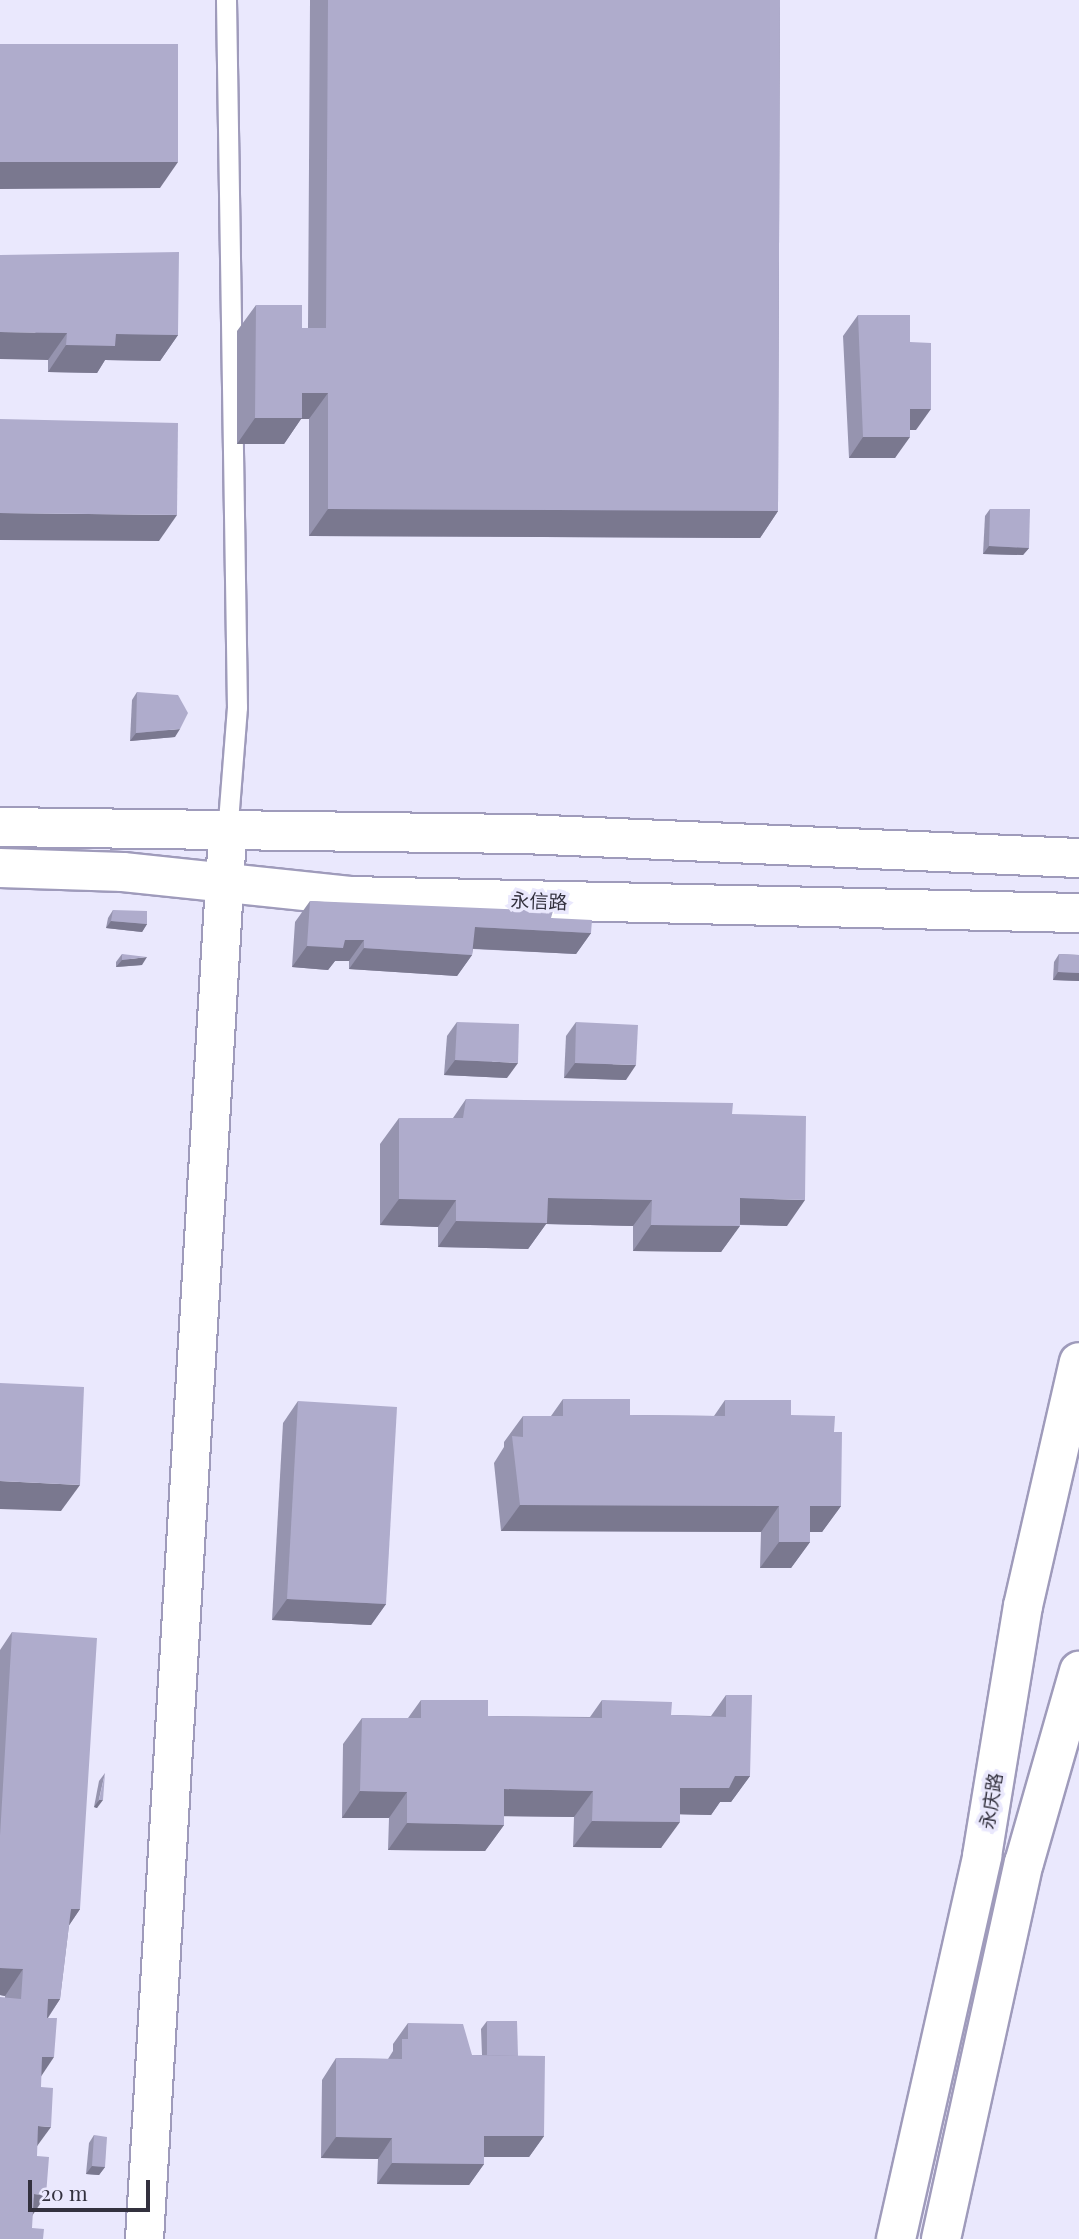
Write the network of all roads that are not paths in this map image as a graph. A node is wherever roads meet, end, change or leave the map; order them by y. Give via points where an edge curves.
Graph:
1 (226, 0) edge
2 (0, 827) edge
3 (227, 833) junction
4 (1079, 858) edge
5 (0, 868) edge
6 (224, 884) junction
7 (1079, 914) edge
8 (1079, 1362) edge
9 (1079, 1671) edge
10 (144, 2239) edge
11 (896, 2239) edge
12 (941, 2239) edge

1 - 3 lane via 237,707
2 - 3 street
3 - 4 street via 524,834
3 - 6 street
5 - 6 street, 永信路
6 - 7 street, 永信路 via 351,896
6 - 10 street
8 - 11 street, 永庆路 via 1023,1606 982,1856
9 - 12 street via 1024,1863

